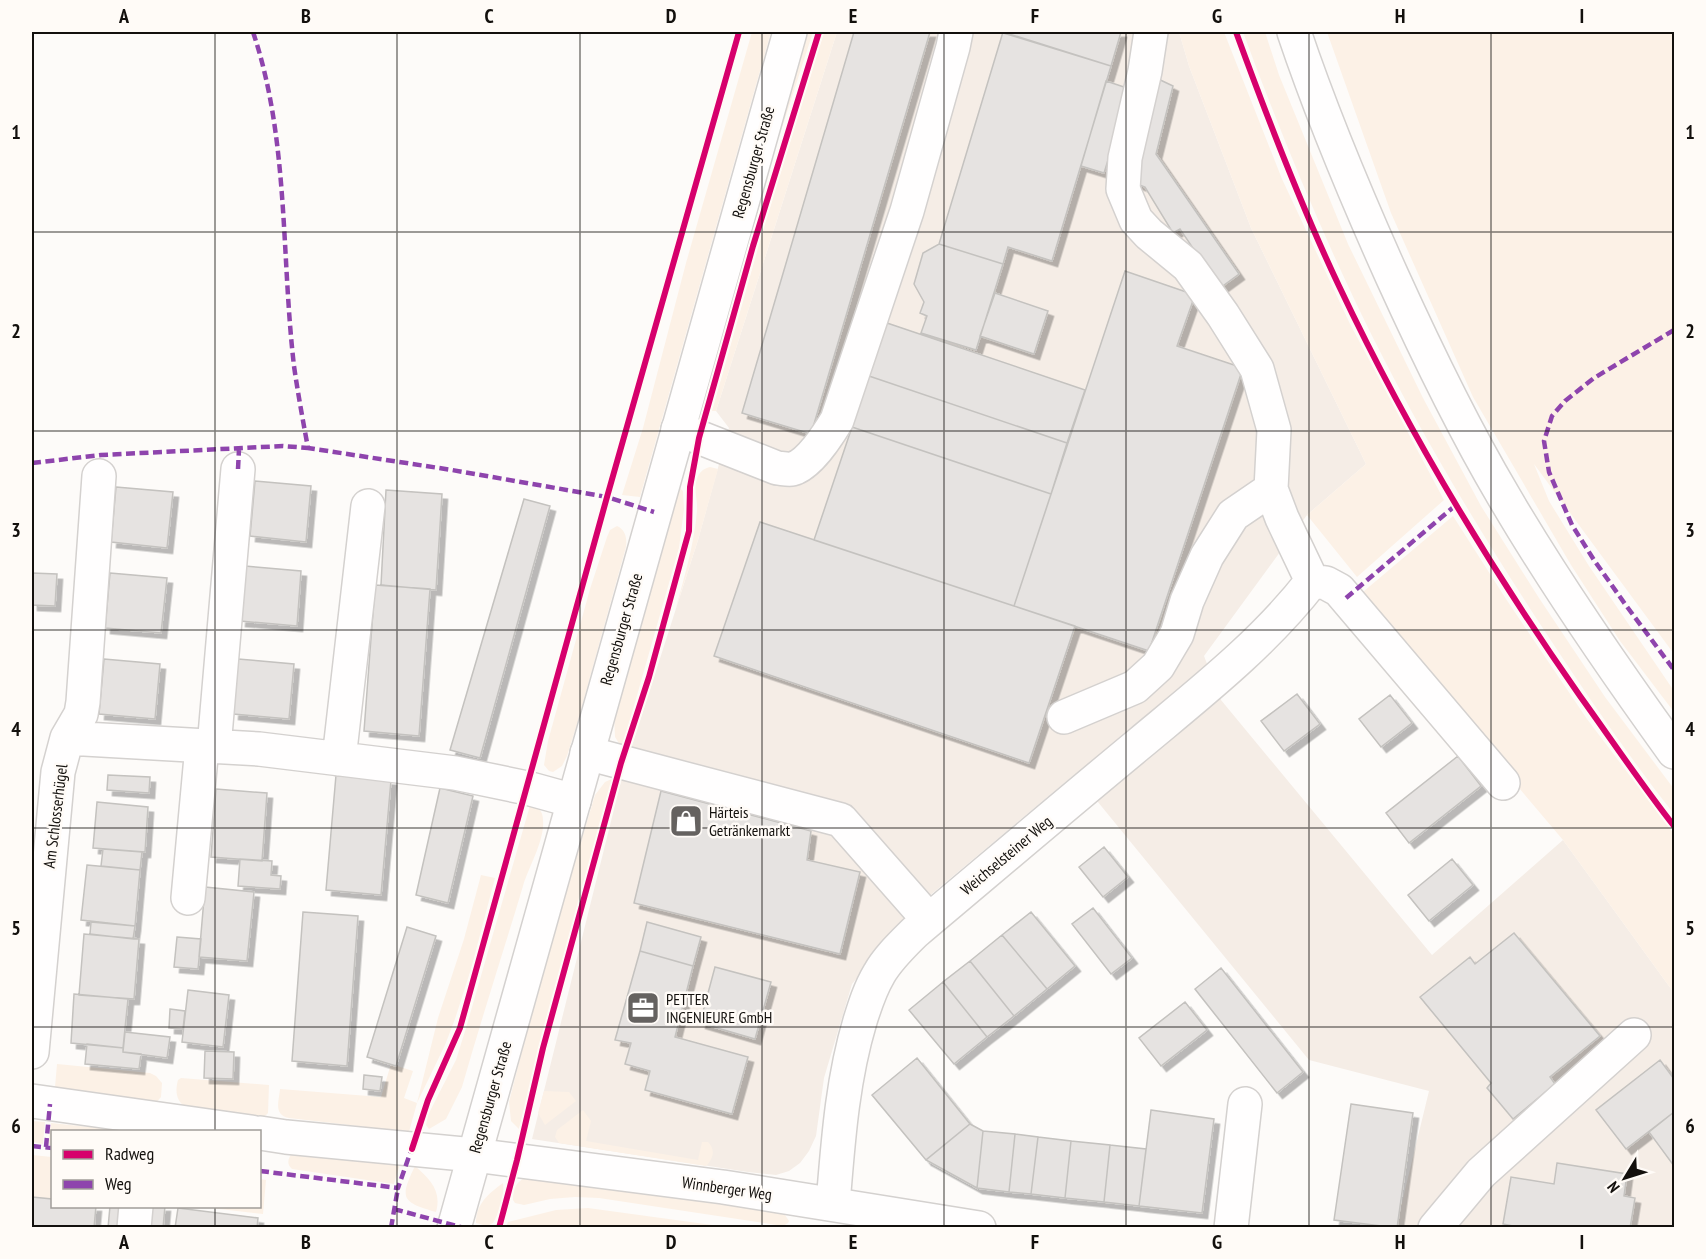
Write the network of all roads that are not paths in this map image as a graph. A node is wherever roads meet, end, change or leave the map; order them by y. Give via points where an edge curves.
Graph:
1 (790, 32) edge
2 (956, 32) edge
3 (1151, 32) edge
4 (1294, 32) edge
5 (678, 429) junction
6 (238, 469) dead end
7 (99, 476) dead end
8 (1271, 489) junction
9 (368, 506) dead end
10 (1312, 581) junction
11 (1064, 717) dead end
12 (67, 738) junction
13 (208, 746) junction
14 (1674, 752) edge
15 (587, 753) junction
16 (339, 759) junction
17 (1503, 783) dead end
18 (574, 801) junction
19 (188, 898) dead end
20 (929, 920) junction
21 (1634, 1035) dead end
22 (32, 1052) edge
23 (32, 1101) edge
24 (1245, 1104) dead end
25 (144, 1124) edge
26 (236, 1130) edge
27 (261, 1133) edge
28 (474, 1155) junction
29 (833, 1204) junction
30 (136, 1208) edge
31 (134, 1227) edge
32 (454, 1227) edge
33 (979, 1227) edge
34 (1230, 1227) edge
35 (1436, 1227) edge

1 - 5 street, Regensburger Straße
2 - 5 street via 907,211 837,420 822,443 808,460 791,470
3 - 8 street via 1125,158 1123,189 1136,220 1188,266 1257,369 1274,430
4 - 14 street via 1357,198 1463,425 1555,579
5 - 15 street, Regensburger Straße
6 - 13 street
7 - 12 street, Am Schlosserhügel via 83,702 81,714
8 - 10 street
8 - 11 street via 1233,515 1207,556 1177,634 1158,666 1135,687
9 - 16 street
10 - 17 street via 1339,590
10 - 20 street, Weichselsteiner Weg via 1235,662
12 - 13 street
12 - 22 street, Am Schlosserhügel via 56,789
13 - 16 street
13 - 19 street
15 - 18 street, Regensburger Straße
15 - 20 street via 841,820
16 - 18 street via 455,773
18 - 28 street, Regensburger Straße
20 - 29 street, Weichselsteiner Weg via 896,951 867,998 845,1083
21 - 35 street via 1481,1173
23 - 25 street
24 - 34 street
25 - 26 street
27 - 28 street
28 - 29 street, Winnberger Weg
28 - 32 street, Regensburger Straße
29 - 33 street, Winnberger Weg
30 - 31 street

